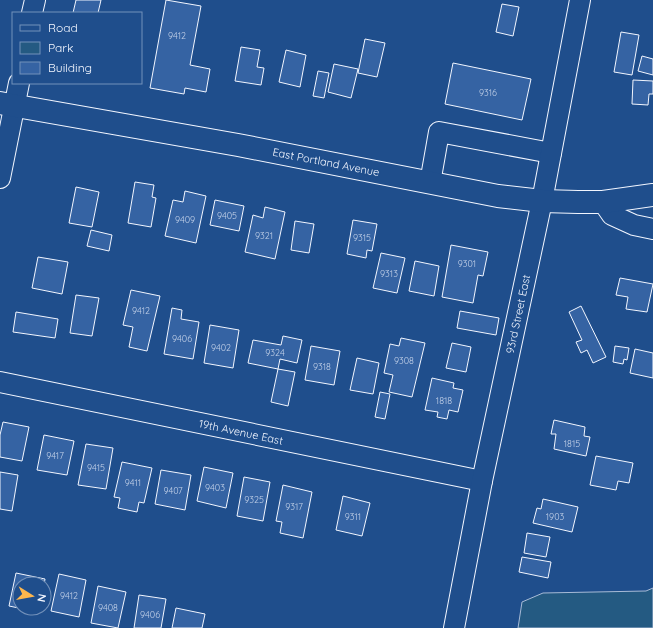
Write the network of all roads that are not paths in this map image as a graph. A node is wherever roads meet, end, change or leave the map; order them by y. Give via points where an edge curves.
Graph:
1 (35, 0) edge
2 (580, 0) edge
3 (32, 12) edge
4 (18, 84) edge
5 (7, 105) edge
6 (551, 153) junction
7 (0, 178) edge
8 (430, 183) junction
9 (653, 195) edge
10 (542, 201) junction
11 (603, 202) junction
12 (653, 229) edge
13 (0, 382) edge
14 (482, 482) junction
15 (454, 628) edge

1 - 3 street
2 - 6 street, 93rd Street East
4 - 5 street
5 - 7 street
5 - 8 main road, East Portland Avenue
6 - 8 street via 439,132
6 - 10 street, 93rd Street East
8 - 10 main road, East Portland Avenue via 498,196
9 - 11 main road, East Portland Avenue
10 - 11 main road, East Portland Avenue
10 - 14 street, 93rd Street East
11 - 12 street via 612,215 634,225
13 - 14 street, 19th Avenue East
14 - 15 street, 93rd Street East

